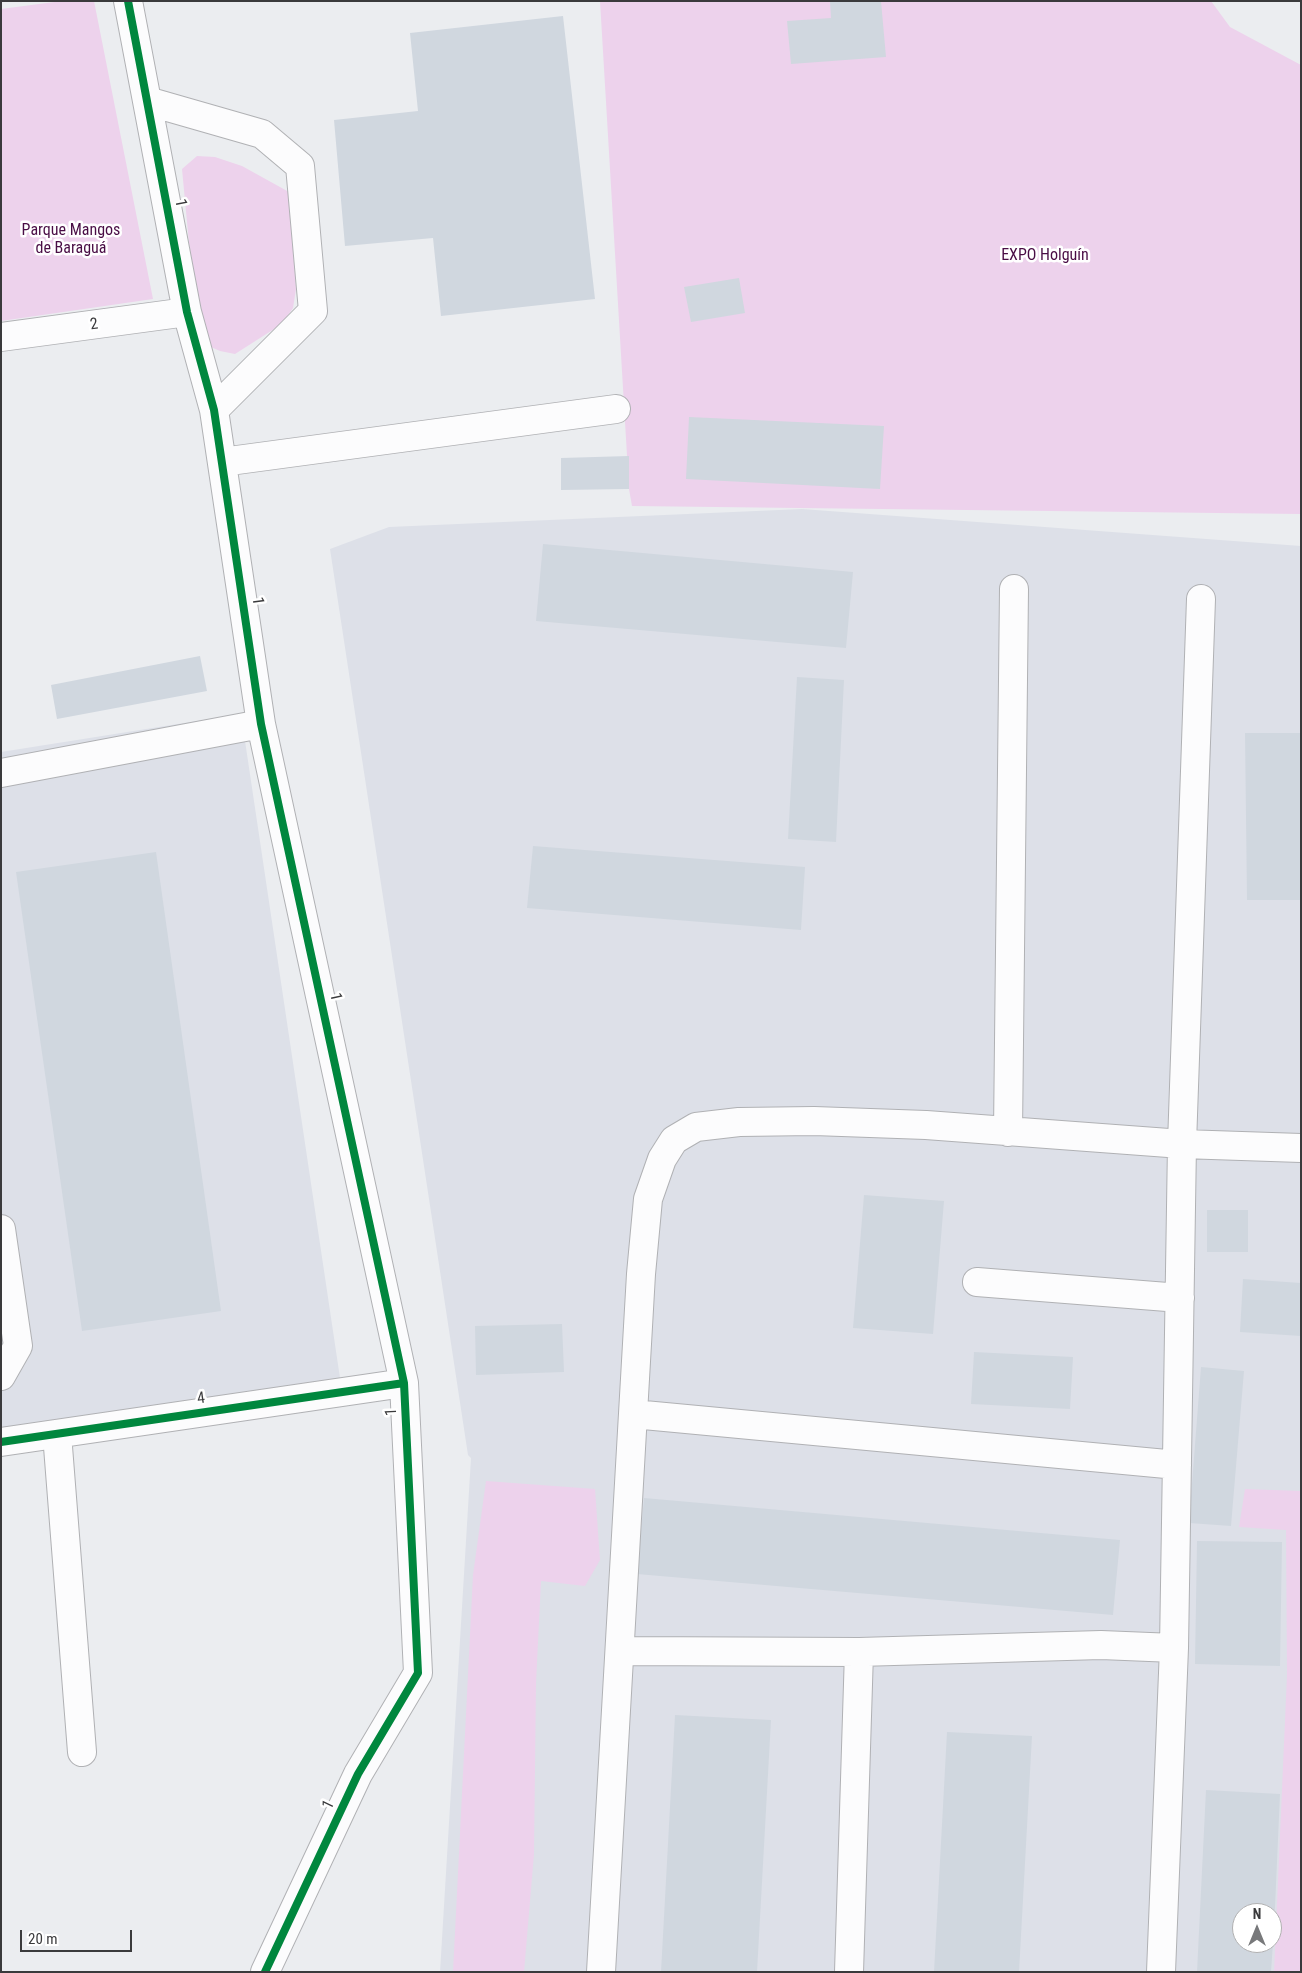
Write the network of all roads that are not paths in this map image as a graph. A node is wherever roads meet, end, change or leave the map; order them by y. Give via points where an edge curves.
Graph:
1 (128, 1) edge
2 (147, 101) junction
3 (187, 312) junction
4 (1, 337) edge
5 (616, 409) dead end
6 (214, 410) junction
7 (222, 462) junction
8 (1014, 589) dead end
9 (1201, 599) dead end
10 (261, 724) junction
11 (1, 773) edge
12 (1008, 1132) junction
13 (1182, 1144) junction
14 (1301, 1148) edge
15 (1, 1229) edge
16 (977, 1282) dead end
17 (1180, 1298) junction
18 (1, 1376) edge
19 (404, 1383) junction
20 (633, 1414) junction
21 (57, 1434) junction
22 (1, 1442) edge
23 (1177, 1465) junction
24 (1174, 1648) junction
25 (620, 1651) junction
26 (859, 1652) junction
27 (82, 1752) dead end
28 (265, 1972) edge
29 (601, 1972) edge
30 (848, 1972) edge
31 (1161, 1972) edge

1 - 2 street, 1
2 - 3 street, 1
2 - 6 street via 262,134 300,166 313,311
3 - 4 street, 2
3 - 6 street, 1
5 - 7 street
6 - 7 street, 1
7 - 10 street, 1
8 - 12 street
9 - 13 street
10 - 11 street
10 - 19 street, 1
12 - 13 street
12 - 20 street via 851,1122 739,1122 696,1127 674,1140 662,1160 648,1199
13 - 14 street
13 - 17 street
15 - 18 street via 18,1346
16 - 17 street
17 - 23 street
19 - 21 street, 4
19 - 28 street, 1 via 418,1673 358,1774
20 - 23 street
20 - 25 street
21 - 22 street, 4
21 - 27 street
23 - 24 street
24 - 26 street via 1101,1645
24 - 31 street
25 - 26 street
25 - 29 street
26 - 30 street

